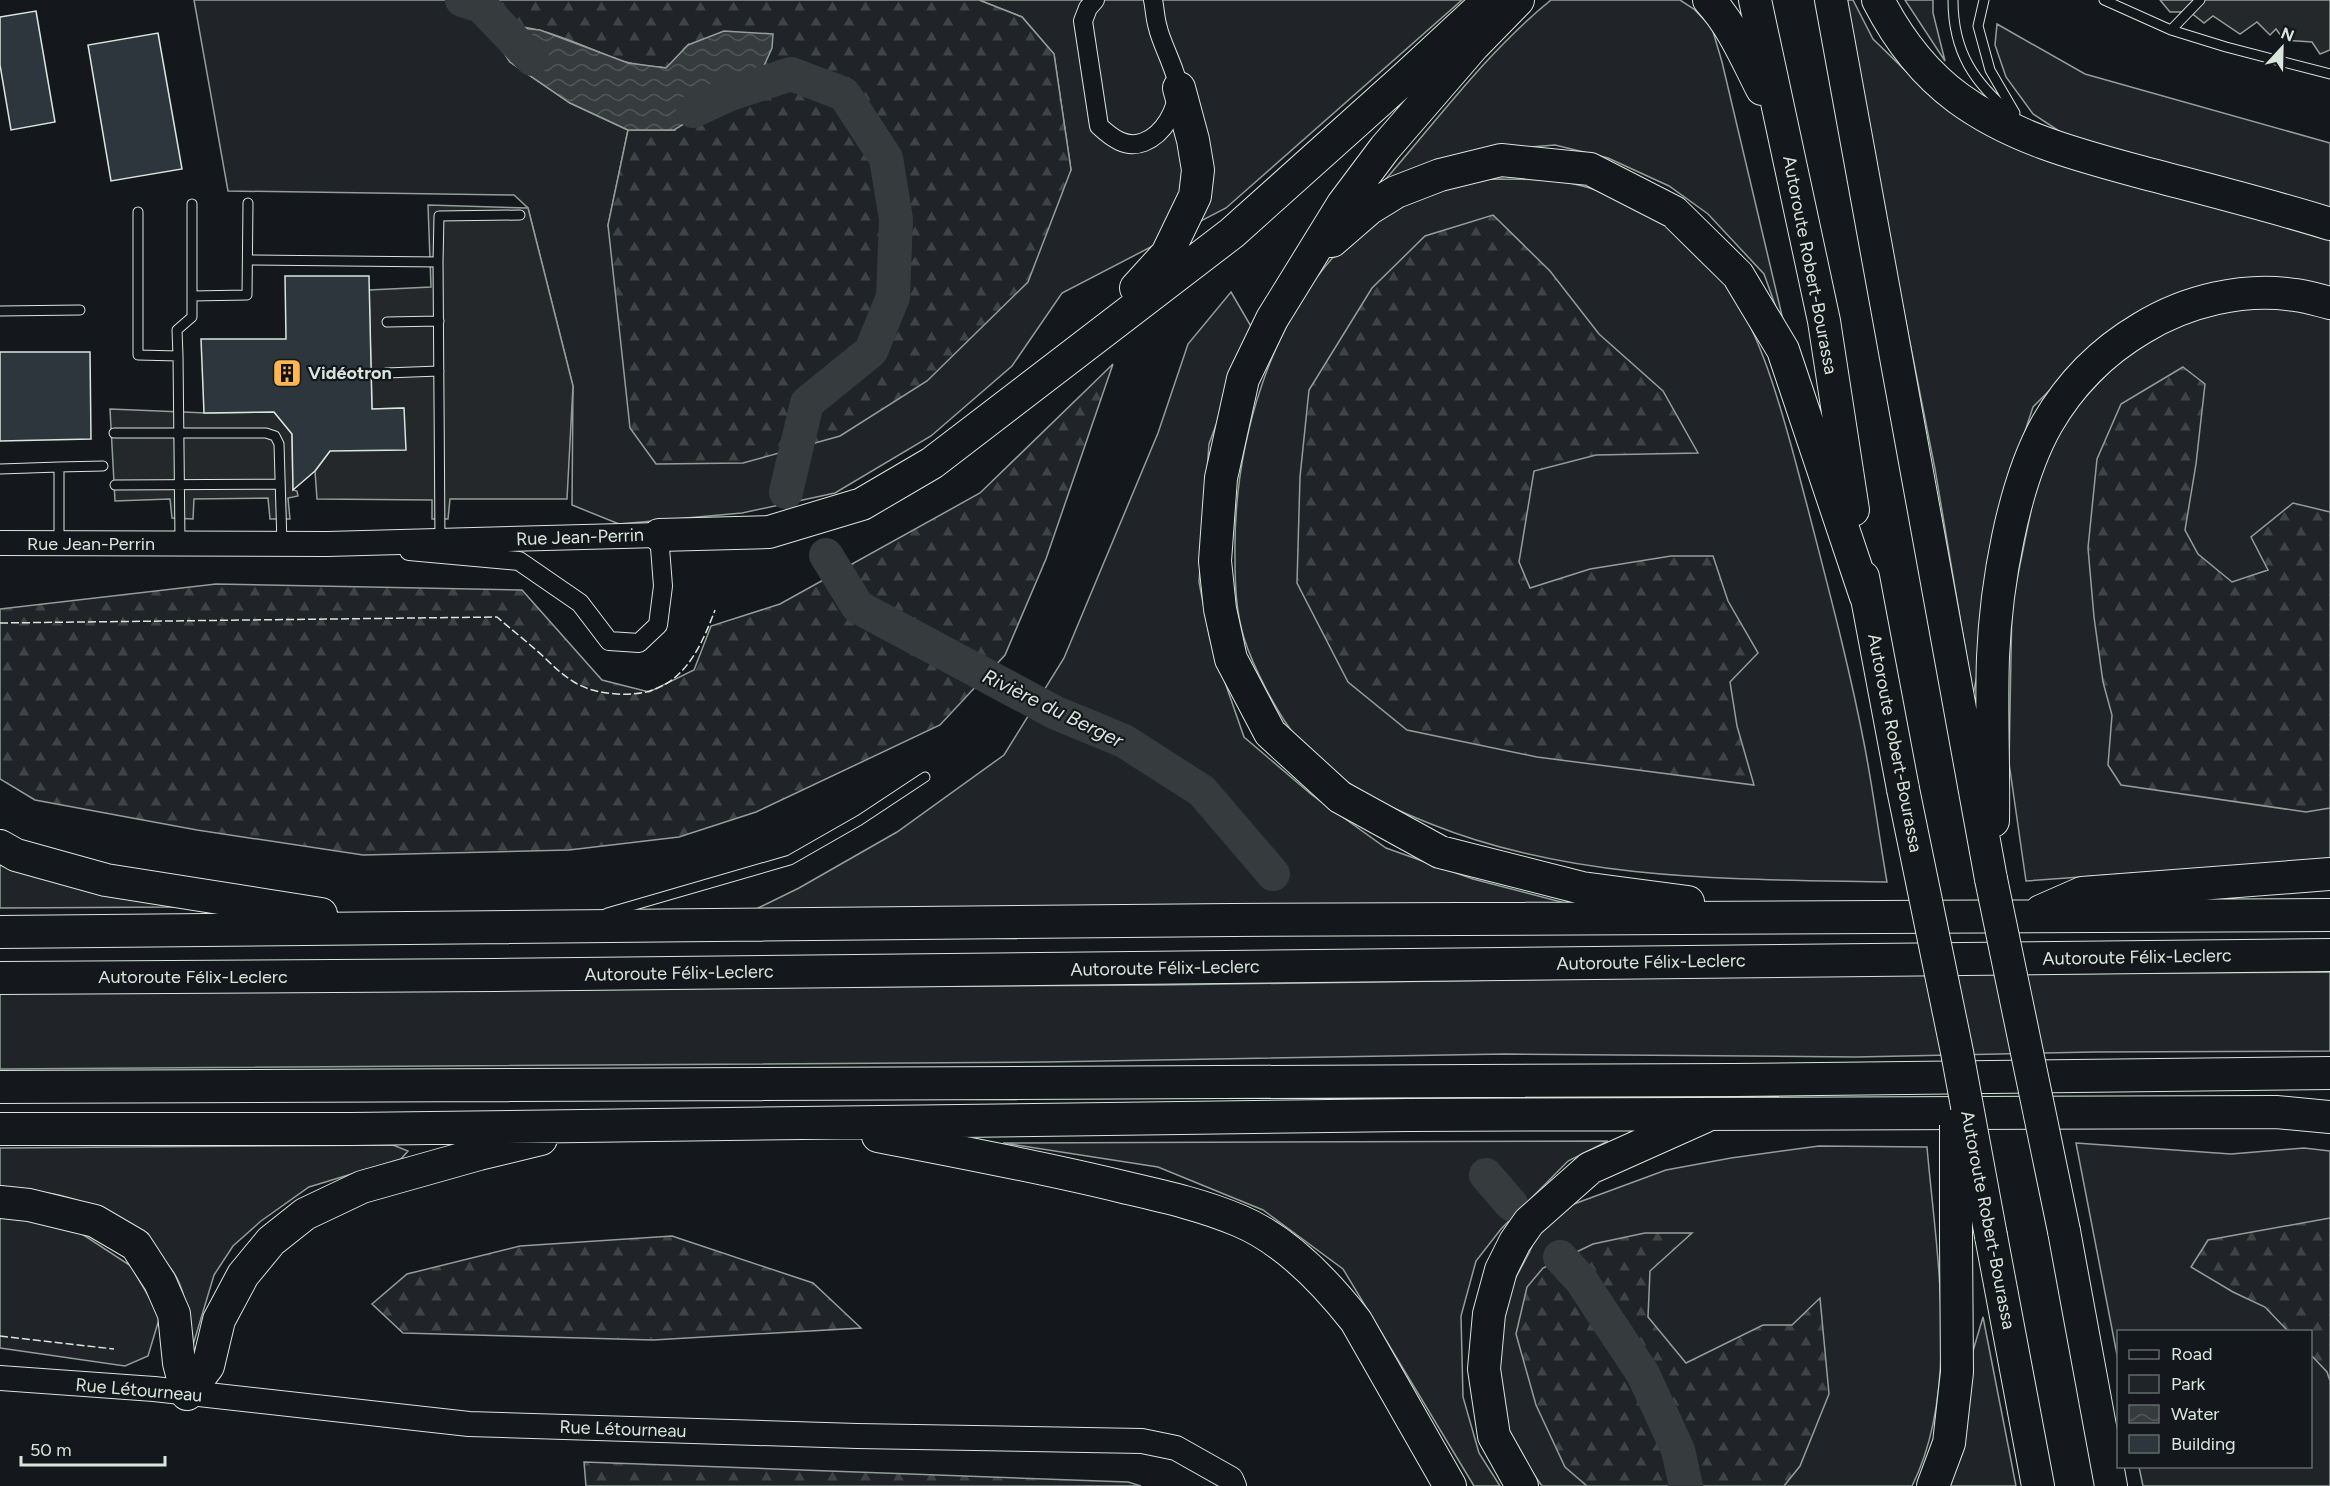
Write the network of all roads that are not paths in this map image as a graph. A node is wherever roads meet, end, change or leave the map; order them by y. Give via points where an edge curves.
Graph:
1 (1095, 0) edge
2 (1154, 0) edge
3 (1489, 0) edge
4 (1518, 0) edge
5 (1709, 0) edge
6 (1755, 0) edge
7 (1831, 0) edge
8 (1878, 0) edge
9 (1953, 0) edge
10 (1984, 0) edge
11 (2104, 0) edge
12 (2200, 0) edge
13 (2171, 30) junction
14 (2330, 74) edge
15 (1179, 88) junction
16 (2019, 120) junction
17 (1782, 130) junction
18 (2064, 150) junction
19 (248, 203) dead end
20 (192, 204) dead end
21 (138, 212) dead end
22 (520, 215) dead end
23 (2330, 224) edge
24 (248, 260) junction
25 (438, 262) junction
26 (1306, 263) junction
27 (192, 296) junction
28 (2330, 303) edge
29 (80, 310) dead end
30 (0, 311) edge
31 (439, 321) junction
32 (387, 322) dead end
33 (178, 356) junction
34 (439, 371) junction
35 (386, 373) dead end
36 (1027, 391) junction
37 (114, 433) dead end
38 (179, 433) junction
39 (103, 466) dead end
40 (59, 467) junction
41 (0, 469) edge
42 (180, 484) junction
43 (280, 484) junction
44 (115, 485) dead end
45 (659, 535) junction
46 (440, 541) junction
47 (0, 543) edge
48 (59, 543) junction
49 (180, 544) junction
50 (282, 544) junction
51 (327, 544) junction
52 (1866, 597) junction
53 (925, 777) dead end
54 (1983, 786) junction
55 (0, 846) edge
56 (2330, 874) edge
57 (2330, 915) edge
58 (2029, 916) junction
59 (1820, 918) junction
60 (411, 928) junction
61 (553, 928) junction
62 (0, 932) edge
63 (2330, 955) edge
64 (0, 978) edge
65 (1957, 1052) junction
66 (2330, 1073) edge
67 (0, 1087) edge
68 (2330, 1103) edge
69 (2276, 1112) junction
70 (1713, 1113) junction
71 (2330, 1117) edge
72 (815, 1124) junction
73 (601, 1125) junction
74 (0, 1129) edge
75 (0, 1202) edge
76 (2080, 1317) junction
77 (0, 1378) edge
78 (188, 1394) junction
79 (2117, 1451) edge
80 (2122, 1468) edge
81 (1234, 1486) edge
82 (1450, 1486) edge
83 (1522, 1486) edge
84 (1933, 1486) edge
85 (2038, 1486) edge
86 (2111, 1486) edge
87 (2127, 1486) edge

1 - 15 street via 1083,21 1099,126 1125,144 1143,143 1158,134 1170,117
2 - 15 street via 1158,27
3 - 36 highway via 1232,234
4 - 26 highway via 1473,45 1385,148
5 - 17 highway via 1736,37
6 - 17 highway, Autoroute Robert-Bourassa
7 - 54 highway
8 - 18 highway via 1919,62 1957,98 2018,134
9 - 16 lane via 1953,24 1963,57 1991,97
10 - 16 lane via 1978,26 1990,70
11 - 13 lane
12 - 13 lane
13 - 14 lane
15 - 36 highway via 1198,170 1195,196 1167,254 1140,285
16 - 18 lane
17 - 52 highway, Autoroute Robert-Bourassa via 1824,321
18 - 23 highway
19 - 24 lane
20 - 27 lane
21 - 33 lane via 138,356
22 - 25 lane via 439,216
24 - 25 lane
24 - 27 lane via 248,295
25 - 31 lane
26 - 52 highway via 1370,208 1396,192 1440,175 1501,160 1590,169 1674,212 1738,275 1783,350
26 - 59 highway via 1272,318 1243,379 1221,478 1215,561 1220,609 1231,659 1270,733 1340,797 1440,852 1582,888
27 - 33 lane via 192,317 177,330
28 - 54 highway via 2294,294 2246,294 2196,302 2161,316 2118,342 2083,374 2047,424 2010,524 1993,657
29 - 30 lane
31 - 32 lane
31 - 34 lane
33 - 38 lane
34 - 35 lane
34 - 46 lane
36 - 45 highway via 932,463 862,504 769,532
37 - 38 lane
38 - 42 lane
38 - 43 lane via 274,436 279,444
39 - 40 lane
40 - 41 lane
40 - 48 lane
42 - 43 lane
42 - 44 lane
42 - 49 lane
43 - 50 lane
45 - 46 street, Rue Jean-Perrin
45 - 51 street, Rue Jean-Perrin via 663,586 658,625 639,644 609,641 580,603 519,561
46 - 51 street, Rue Jean-Perrin
47 - 48 street, Rue Jean-Perrin
48 - 49 street, Rue Jean-Perrin
49 - 50 street, Rue Jean-Perrin
50 - 51 street, Rue Jean-Perrin
52 - 65 highway, Autoroute Robert-Bourassa, bridge
53 - 61 lane via 790,860
54 - 76 highway, bridge via 1991,879
55 - 60 highway via 16,855 106,880
56 - 58 highway via 2082,893
57 - 58 highway
58 - 59 highway
59 - 61 highway
60 - 61 highway
60 - 62 highway
63 - 64 highway, Autoroute Félix-Leclerc
65 - 84 highway, bridge via 1957,1372 1949,1443
65 - 85 highway, Autoroute Robert-Bourassa, bridge
66 - 67 highway via 1712,1080
68 - 69 highway
69 - 70 highway
69 - 71 highway
70 - 72 highway
70 - 83 highway via 1590,1168 1529,1222 1515,1242 1501,1270 1489,1314 1484,1369 1494,1436
72 - 73 highway
72 - 82 highway via 1058,1171 1165,1197 1241,1222 1281,1246 1338,1297 1356,1321
73 - 74 highway
73 - 78 highway via 362,1187 305,1214 271,1241 243,1275 219,1320 208,1366
75 - 78 highway via 95,1221 136,1245 160,1282 174,1314 178,1363
76 - 79 highway
76 - 86 highway
77 - 78 street, Rue Létourneau
78 - 81 street, Rue Létourneau via 469,1425 1142,1441 1176,1448 1231,1479
80 - 87 highway

